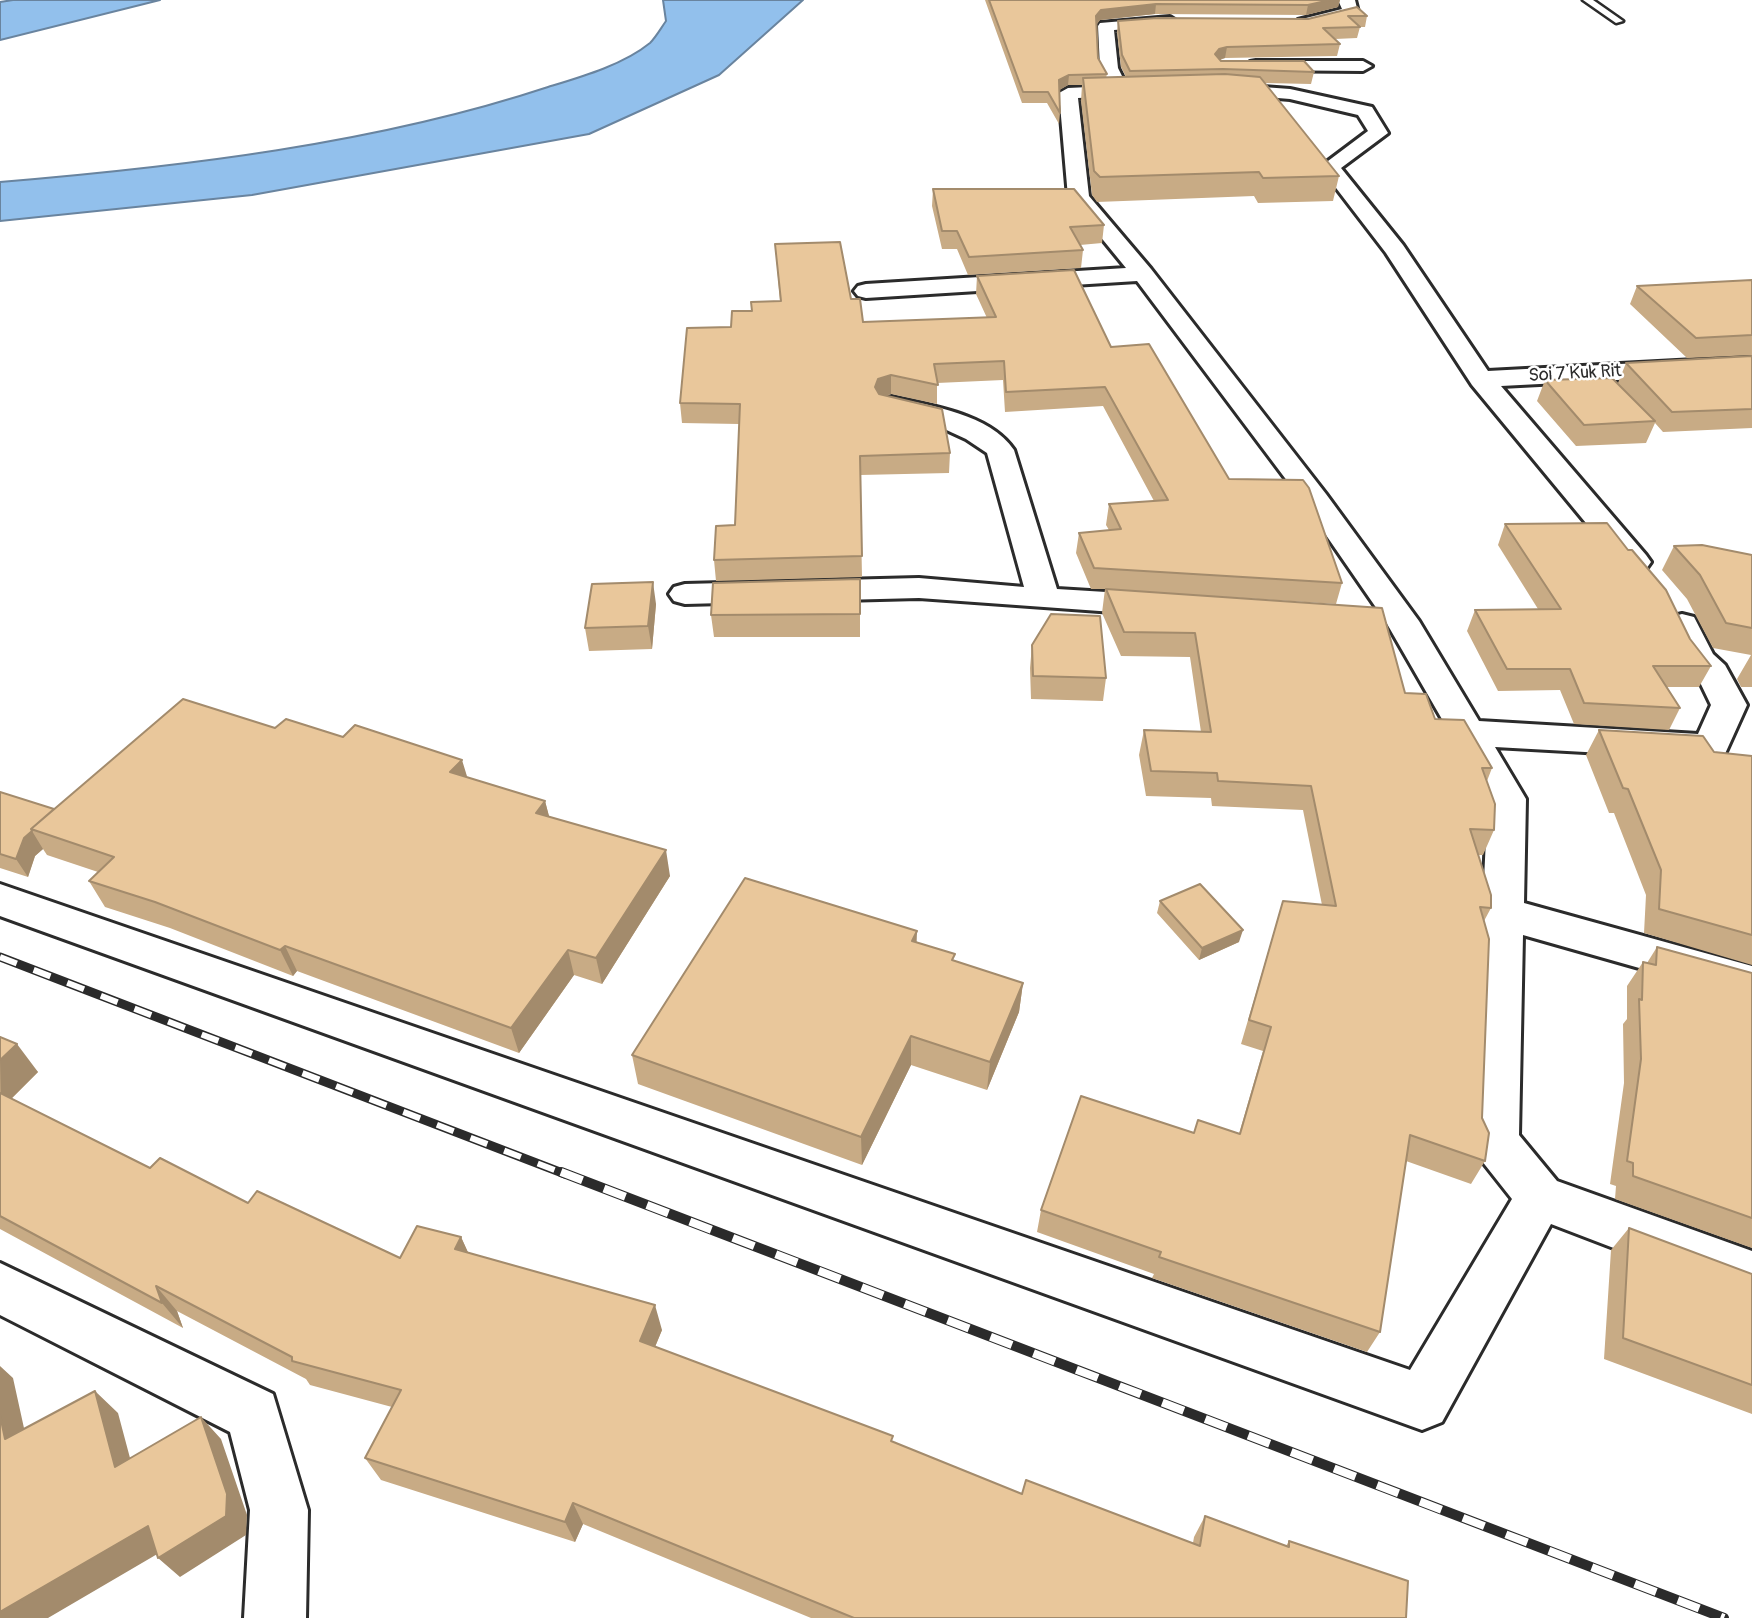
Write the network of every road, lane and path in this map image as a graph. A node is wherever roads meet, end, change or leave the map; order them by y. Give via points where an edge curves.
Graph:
1 (1346, 0) edge
2 (1587, 0) edge
3 (1619, 21) dead end
4 (1190, 22) edge
5 (1293, 23) edge
6 (1235, 66) edge
7 (1363, 66) dead end
8 (1208, 89) edge
9 (1143, 274) junction
10 (866, 291) dead end
11 (1752, 365) edge
12 (1481, 379) junction
13 (890, 405) edge
14 (685, 594) dead end
15 (1043, 598) junction
16 (1181, 607) edge
17 (1360, 618) edge
18 (1402, 621) junction
19 (1698, 659) junction
20 (1738, 666) dead end
21 (1469, 733) junction
22 (0, 900) edge
23 (1503, 913) junction
24 (1752, 983) edge
25 (1540, 1197) junction
26 (1752, 1276) edge
27 (0, 1288) edge
28 (275, 1618) edge

1 - 5 street via 1350,12
2 - 3 lane
4 - 9 street via 1106,26 1128,79 1068,93 1079,197
6 - 7 street
8 - 12 street via 1290,94 1365,111 1378,133 1329,167 1395,250
9 - 10 street
9 - 18 street
11 - 12 street, Soi 7 Kuk Rit
12 - 19 street via 1673,607
13 - 15 street via 958,424 983,435 1000,450
14 - 15 street via 919,588
15 - 16 street
17 - 18 street
18 - 21 street
19 - 20 street
19 - 21 street via 1713,673 1729,705 1711,747
21 - 23 street via 1507,799
22 - 25 street via 1422,1402
23 - 24 street
23 - 25 street via 1495,1141
25 - 26 street
27 - 28 street via 253,1414 279,1510

